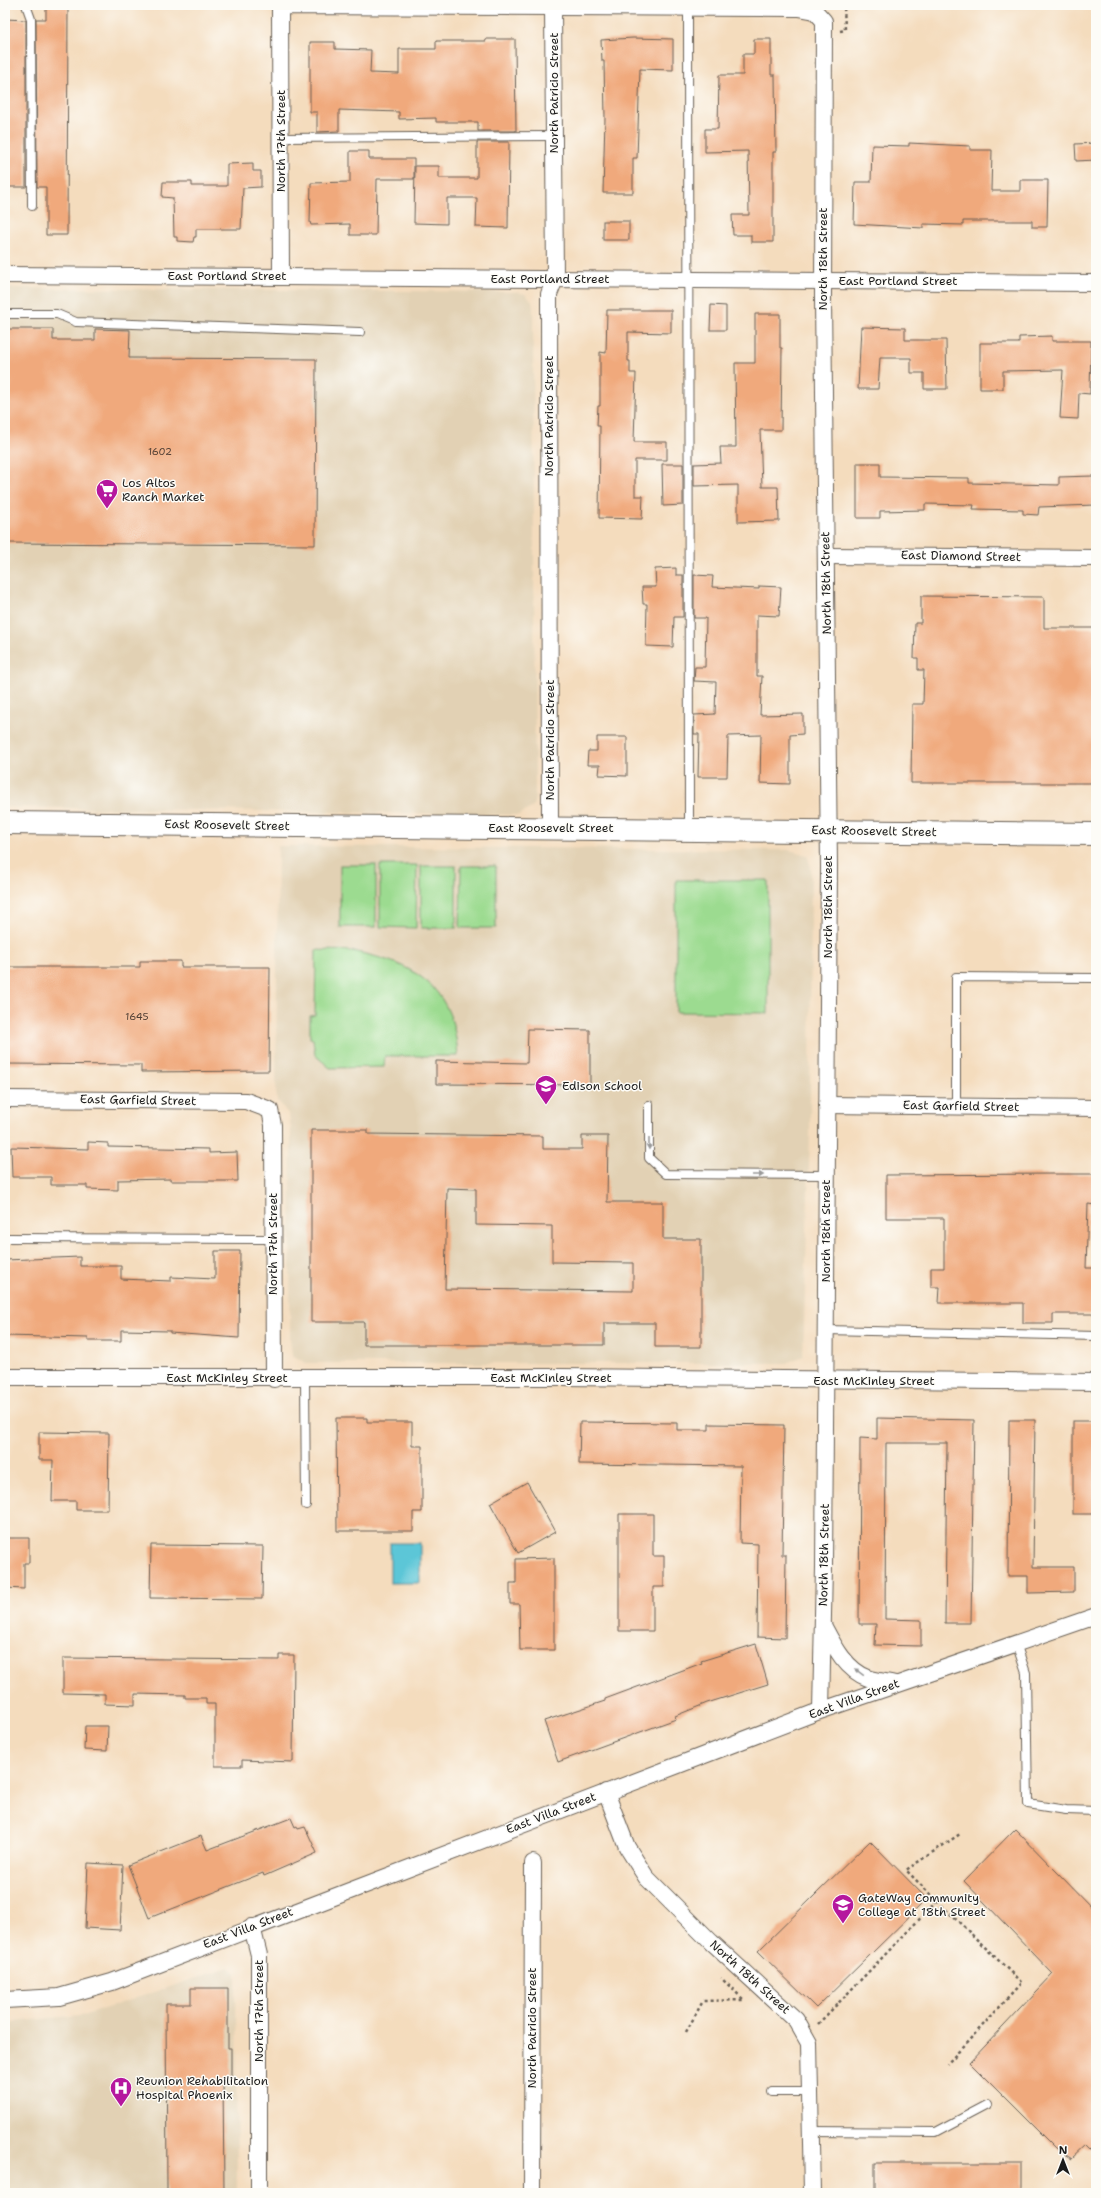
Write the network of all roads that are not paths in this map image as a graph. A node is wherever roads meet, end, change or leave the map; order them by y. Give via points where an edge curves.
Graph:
1 (26, 5) edge
2 (280, 6) edge
3 (553, 6) edge
4 (688, 6) junction
5 (554, 136) junction
6 (281, 138) junction
7 (32, 206) dead end
8 (5, 275) edge
9 (281, 276) junction
10 (555, 279) junction
11 (689, 280) junction
12 (823, 281) junction
13 (1096, 282) edge
14 (5, 314) edge
15 (360, 332) dead end
16 (826, 556) junction
17 (1096, 558) edge
18 (5, 823) edge
19 (550, 828) junction
20 (689, 828) junction
21 (829, 831) junction
22 (1096, 834) edge
23 (1096, 978) edge
24 (5, 1099) edge
25 (649, 1105) dead end
26 (827, 1105) junction
27 (956, 1106) junction
28 (1096, 1108) edge
29 (270, 1110) joint
30 (826, 1175) junction
31 (5, 1238) edge
32 (273, 1239) junction
33 (826, 1330) junction
34 (1096, 1336) edge
35 (5, 1377) edge
36 (274, 1379) junction
37 (305, 1379) junction
38 (826, 1380) junction
39 (1096, 1382) edge
40 (306, 1504) dead end
41 (1096, 1616) edge
42 (823, 1626) junction
43 (1016, 1643) junction
44 (895, 1684) junction
45 (821, 1710) junction
46 (606, 1792) junction
47 (1096, 1811) edge
48 (533, 1864) dead end
49 (252, 1927) junction
50 (5, 2000) edge
51 (772, 2092) dead end
52 (810, 2092) junction
53 (987, 2105) dead end
54 (811, 2131) junction
55 (259, 2193) edge
56 (532, 2193) edge
57 (812, 2193) edge

1 - 7 lane via 31,19
2 - 3 street
2 - 6 street, North 17th Street
3 - 4 street
3 - 5 street, North Patricio Street
4 - 11 lane
4 - 12 street, North 18th Street via 799,8 815,11 824,20
5 - 6 lane
5 - 10 street, North Patricio Street
6 - 9 street, North 17th Street
8 - 9 street, East Portland Street
9 - 10 street, East Portland Street
10 - 11 street, East Portland Street
10 - 19 street, North Patricio Street via 548,294
11 - 12 street, East Portland Street
11 - 20 lane
12 - 13 street, East Portland Street
12 - 16 street, North 18th Street
14 - 15 lane via 57,314 76,322
16 - 17 street, East Diamond Street
16 - 21 street, North 18th Street
18 - 19 street, East Roosevelt Street
19 - 20 street, East Roosevelt Street
20 - 21 street, East Roosevelt Street
21 - 22 street, East Roosevelt Street
21 - 26 street, North 18th Street
23 - 27 lane via 956,977
24 - 29 street, East Garfield Street via 246,1101
25 -> 30 lane via 649,1158 666,1174
26 - 27 street, East Garfield Street
26 - 30 street, North 18th Street
27 - 28 street, East Garfield Street
29 - 32 street, North 17th Street via 273,1124
30 - 33 street, North 18th Street
31 - 32 lane
32 - 36 street, North 17th Street
33 - 34 lane
33 - 38 street, North 18th Street
35 - 36 street, East McKinley Street
36 - 37 street, East McKinley Street
37 - 38 street, East McKinley Street via 562,1377
37 - 40 lane
38 - 39 street, East McKinley Street
38 - 42 street, North 18th Street
41 - 43 street, East Villa Street
44 -> 42 street via 867,1678 846,1662
42 - 45 street, North 18th Street
43 - 44 street, East Villa Street
43 - 47 lane via 1026,1673 1028,1804 1066,1810
44 - 45 street, East Villa Street
45 - 46 street, East Villa Street
46 - 49 street, East Villa Street
46 - 52 street, North 18th Street via 627,1847 646,1877 710,1942 796,2020 809,2043
48 - 56 street, North Patricio Street
49 - 50 street, East Villa Street via 88,1990 58,1997
49 - 55 street, North 17th Street via 259,1955
51 - 52 lane
52 - 54 street, North 18th Street
53 - 54 lane via 936,2132
54 - 57 street, North 18th Street

